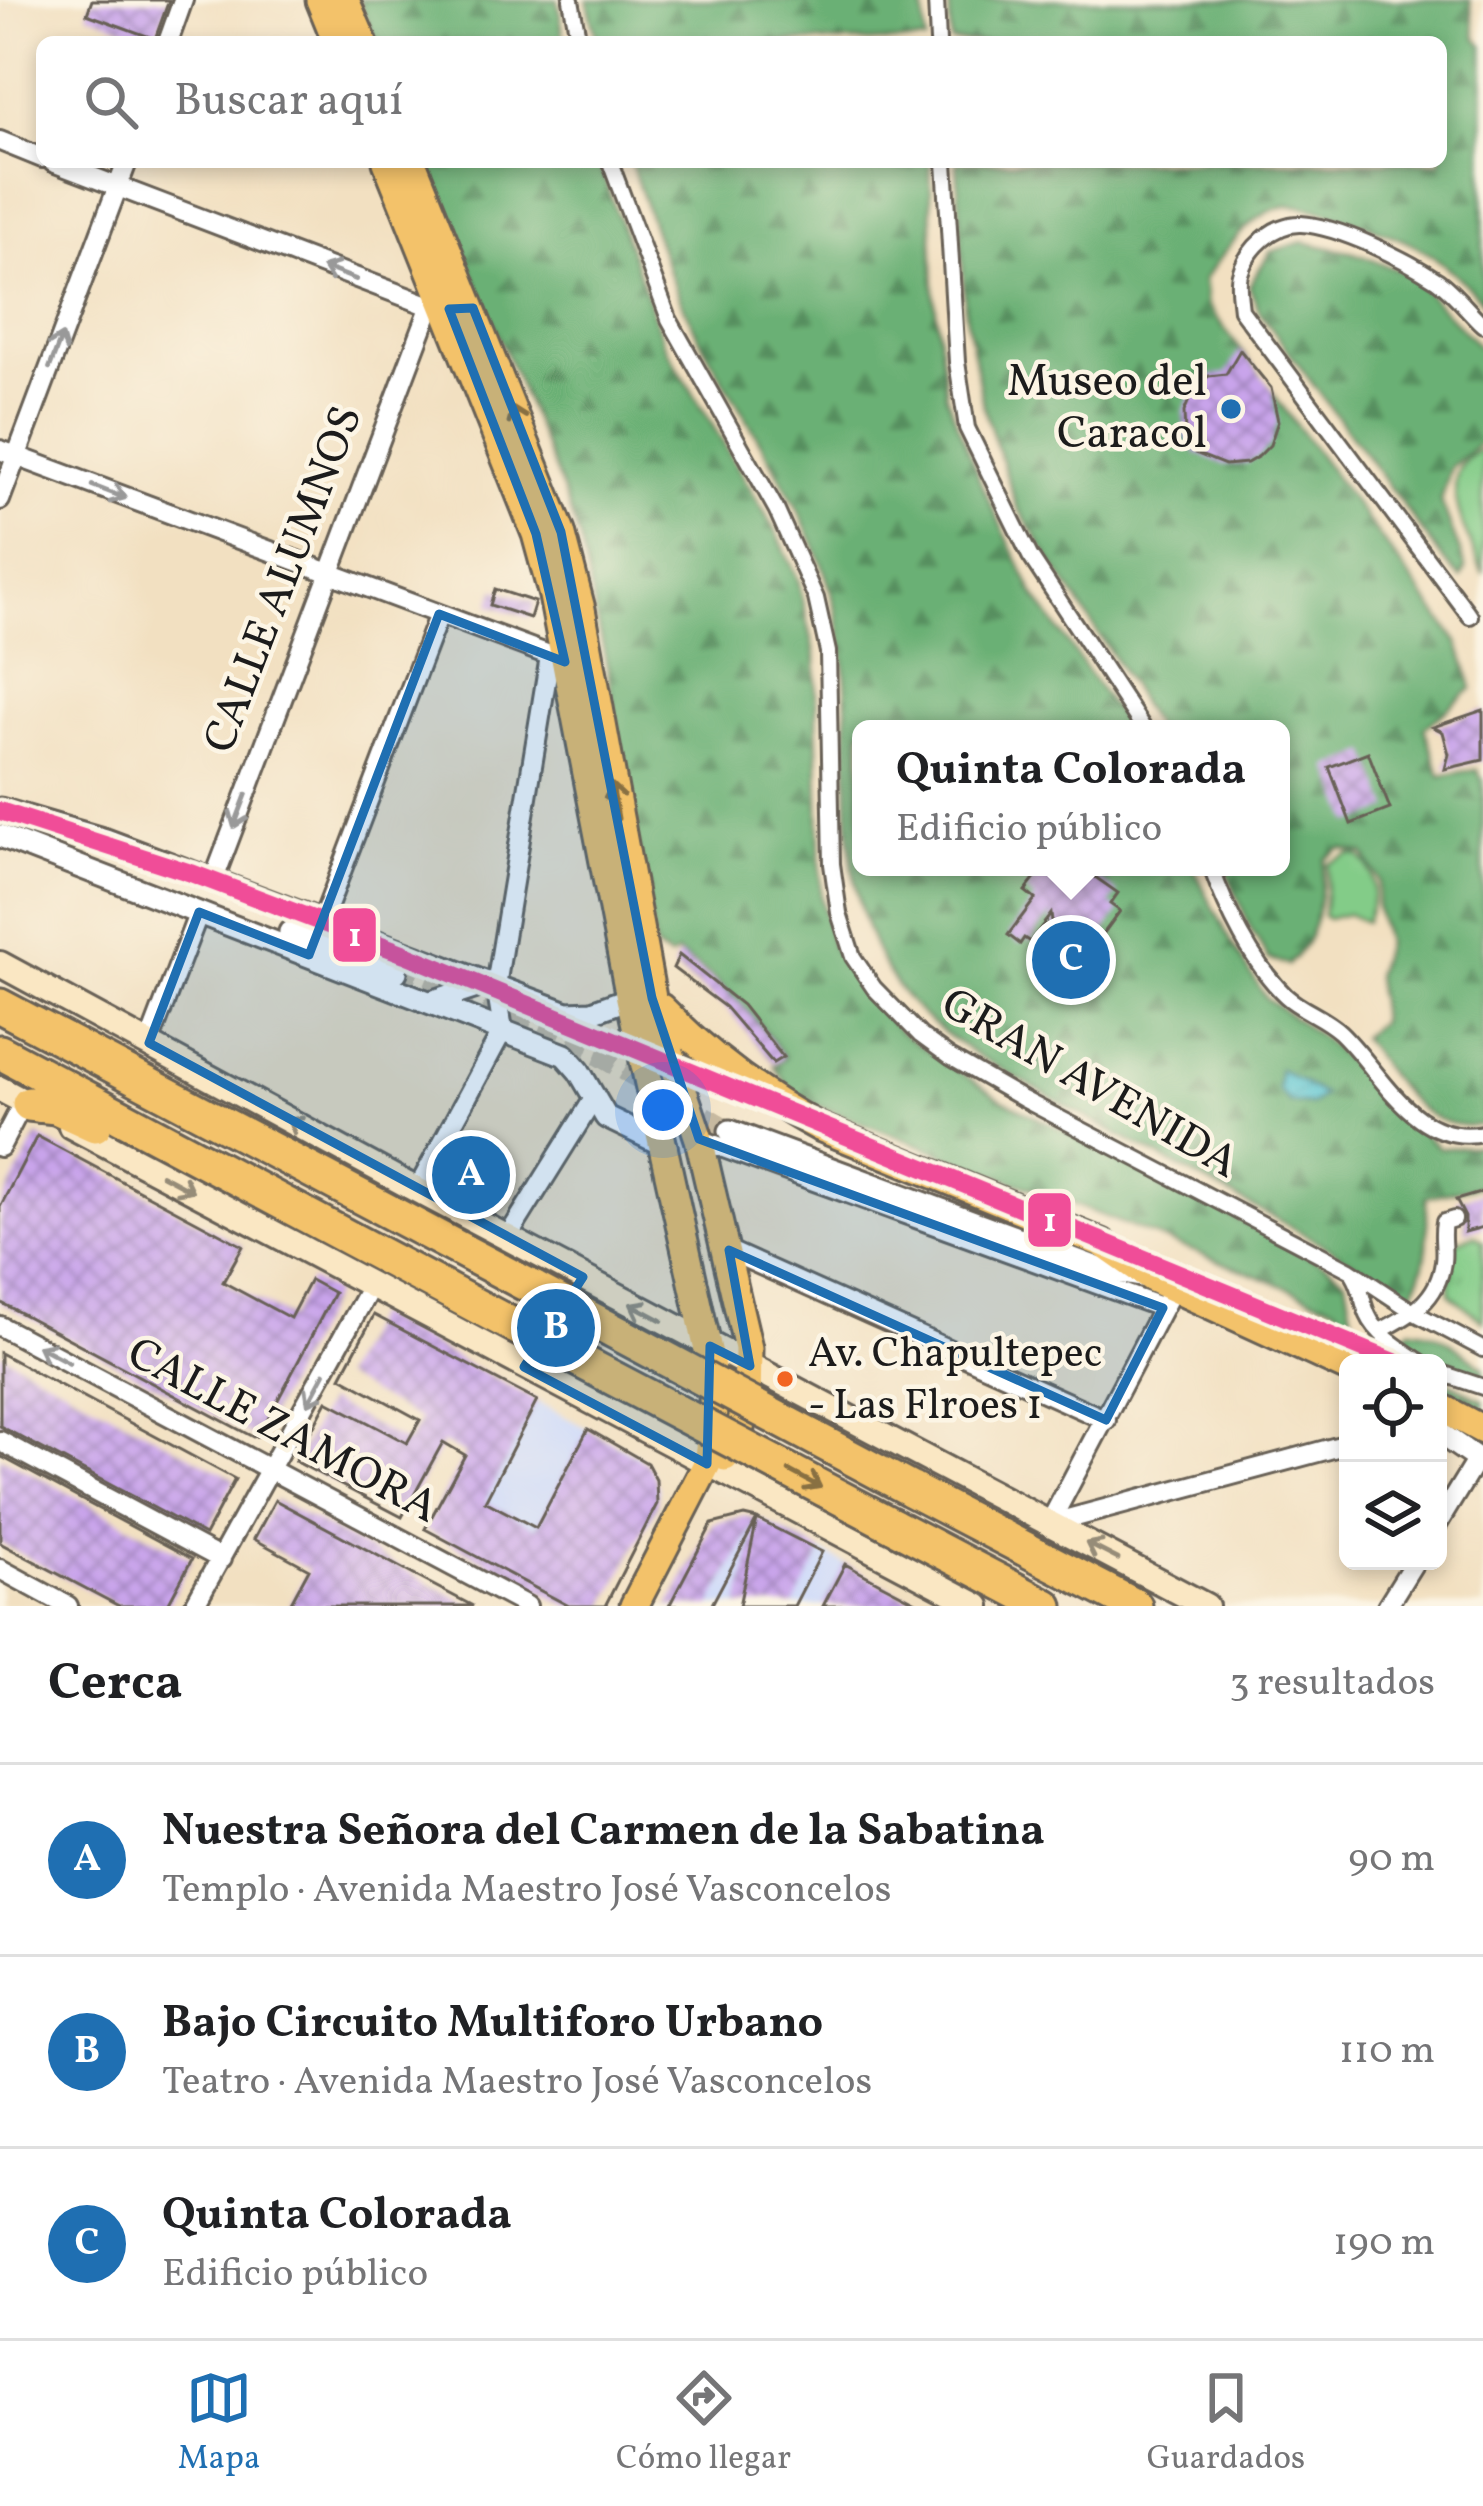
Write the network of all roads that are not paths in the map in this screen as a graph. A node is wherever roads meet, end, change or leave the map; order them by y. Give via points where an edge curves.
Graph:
1 (183, 0) edge
2 (327, 0) edge
3 (571, 0) edge
4 (936, 0) edge
5 (170, 36) edge
6 (336, 36) edge
7 (357, 36) edge
8 (578, 36) edge
9 (938, 36) edge
10 (0, 141) edge
11 (36, 156) edge
12 (68, 168) edge
13 (125, 168) edge
14 (390, 168) edge
15 (414, 168) edge
16 (612, 168) edge
17 (945, 168) edge
18 (118, 188) junction
19 (450, 309) junction
20 (1483, 326) edge
21 (8, 453) edge
22 (0, 500) edge
23 (329, 574) junction
24 (439, 614) junction
25 (1470, 616) dead end
26 (558, 658) junction
27 (1138, 720) edge
28 (0, 809) edge
29 (26, 819) junction
30 (0, 836) edge
31 (1216, 876) edge
32 (214, 879) junction
33 (199, 913) junction
34 (323, 919) junction
35 (0, 964) edge
36 (396, 972) tunnel mouth
37 (492, 984) junction
38 (0, 985) edge
39 (641, 998) junction
40 (431, 1002) junction
41 (0, 1006) edge
42 (45, 1029) junction
43 (503, 1030) junction
44 (148, 1042) junction
45 (0, 1052) edge
46 (18, 1098) edge
47 (593, 1100) junction
48 (151, 1131) junction
49 (730, 1131) tunnel mouth
50 (1483, 1133) edge
51 (699, 1138) junction
52 (666, 1146) junction
53 (0, 1147) edge
54 (417, 1190) junction
55 (1454, 1219) dead end
56 (507, 1238) junction
57 (727, 1250) junction
58 (1350, 1270) junction
59 (576, 1273) junction
60 (371, 1286) junction
61 (1163, 1292) junction
62 (1415, 1313) junction
63 (0, 1327) edge
64 (1380, 1331) junction
65 (707, 1344) junction
66 (1483, 1349) edge
67 (1410, 1354) edge
68 (750, 1366) junction
69 (1339, 1366) edge
70 (524, 1367) junction
71 (1447, 1375) edge
72 (1483, 1387) edge
73 (1447, 1411) edge
74 (1106, 1420) junction
75 (1483, 1430) edge
76 (1447, 1438) edge
77 (0, 1441) edge
78 (1339, 1446) edge
79 (1480, 1461) edge
80 (712, 1466) junction
81 (272, 1471) junction
82 (1447, 1510) edge
83 (1049, 1524) junction
84 (221, 1558) junction
85 (0, 1569) edge
86 (1409, 1570) edge
87 (68, 1606) edge
88 (194, 1606) edge
89 (527, 1606) edge
90 (634, 1606) edge
91 (978, 1606) edge
92 (1046, 1606) edge
93 (1136, 1606) edge
94 (1205, 1606) edge
95 (1387, 1606) edge

1 - 5 street
2 - 6 main road
2 - 7 main road
3 - 8 street
4 - 9 street
10 - 11 street
12 - 18 street
13 - 18 street
14 - 19 main road
15 - 19 main road
16 - 58 street, GRAN AVENIDA via 669,320 776,509 816,598 828,652 838,914 874,988 950,1057
17 - 27 street via 967,428 1030,556
19 -> 18 street
21 -> 18 street
19 - 23 street, CALLE ALUMNOS
19 - 26 main road via 536,533
39 -> 19 main road via 581,610 561,532
20 - 25 street via 1442,284 1402,260 1302,224 1268,236 1238,277 1241,310
21 - 22 street
21 -> 23 street
23 - 24 street
23 -> 32 street, CALLE ALUMNOS
24 - 26 street
24 - 34 street
26 - 37 street
26 - 39 main road
28 - 29 street
29 - 32 street
29 - 36 street via 94,858
30 - 33 street
31 - 50 street via 1288,998 1338,1029 1433,1130 1460,1138
32 - 34 street
33 - 40 street
33 - 44 street
34 - 37 street
35 - 44 main road
37 - 39 street via 567,1013
37 - 40 street
37 - 43 street
38 - 42 highway
39 - 51 main road
39 - 52 main road
39 - 61 main road via 818,1127 1102,1243
40 - 43 street
41 - 42 highway
42 - 93 highway, bridge
43 - 47 street via 565,1055
43 - 54 street
54 -> 44 main road
45 - 48 highway
46 - 48 highway via 112,1133
46 - 53 street
46 -> 60 main road
47 - 52 street via 606,1117
47 - 56 street
48 -> 92 highway, bridge
49 - 61 street
51 - 57 main road
51 - 61 street
52 - 65 main road
54 - 56 main road
55 - 62 street via 1444,1222 1436,1287
56 - 59 main road
57 - 68 main road
57 - 74 street
58 - 62 street, GRAN AVENIDA
58 - 64 street
65 -> 59 main road
59 - 70 main road via 565,1310 537,1360
60 - 70 main road
60 -> 81 street
61 - 69 main road
61 - 74 street
62 - 64 street
62 - 66 street, GRAN AVENIDA
81 -> 63 street, CALLE ZAMORA
64 - 67 street
65 - 68 main road
65 - 80 main road
68 - 80 main road via 737,1437
68 - 83 main road
70 - 80 main road
71 - 72 street
73 - 75 main road
74 - 83 street
76 - 79 street
77 - 84 street
78 - 83 street
79 - 82 street
80 - 90 main road
80 - 91 main road
81 - 84 street
81 - 89 street, CALLE ZAMORA
94 -> 83 main road
84 - 88 street
85 - 87 street
86 - 95 street

